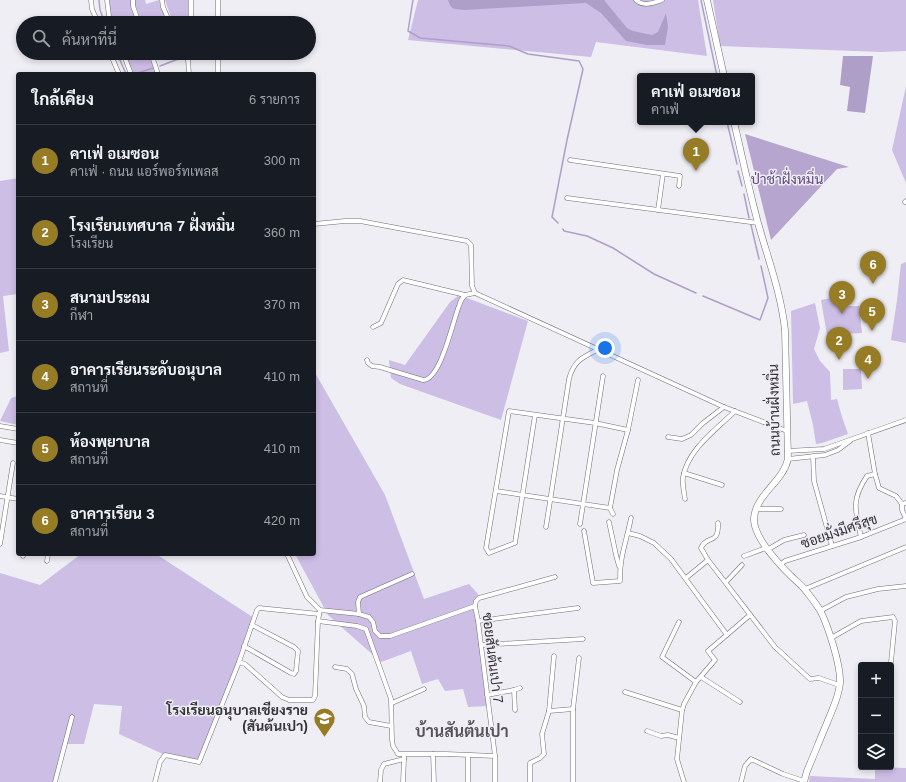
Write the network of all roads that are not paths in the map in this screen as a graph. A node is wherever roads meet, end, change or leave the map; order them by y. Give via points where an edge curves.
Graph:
1 (91, 0) edge
2 (107, 0) edge
3 (133, 0) edge
4 (162, 0) edge
5 (191, 0) edge
6 (218, 0) edge
7 (636, 0) edge
8 (662, 0) edge
9 (707, 0) edge
10 (95, 16) edge
11 (109, 16) edge
12 (137, 16) edge
13 (167, 16) edge
14 (191, 16) edge
15 (218, 16) edge
16 (113, 60) edge
17 (126, 60) edge
18 (153, 60) edge
19 (188, 60) edge
20 (218, 60) edge
21 (118, 72) edge
22 (130, 72) edge
23 (157, 72) edge
24 (189, 72) edge
25 (218, 72) edge
26 (723, 73) edge
27 (735, 125) edge
28 (570, 160) dead end
29 (663, 174) junction
30 (679, 186) dead end
31 (567, 198) dead end
32 (658, 210) junction
33 (758, 223) junction
34 (316, 224) edge
35 (475, 293) junction
36 (465, 295) junction
37 (373, 327) dead end
38 (599, 349) junction
39 (367, 360) dead end
40 (603, 376) dead end
41 (638, 380) dead end
42 (724, 407) junction
43 (735, 411) junction
44 (535, 415) junction
45 (564, 419) junction
46 (906, 420) edge
47 (595, 423) junction
48 (0, 426) edge
49 (16, 429) edge
50 (628, 430) junction
51 (787, 431) junction
52 (868, 433) junction
53 (668, 437) dead end
54 (0, 440) edge
55 (852, 440) junction
56 (16, 443) edge
57 (788, 451) junction
58 (813, 456) junction
59 (788, 459) junction
60 (13, 463) dead end
61 (684, 473) junction
62 (875, 474) junction
63 (722, 485) dead end
64 (496, 491) junction
65 (522, 495) junction
66 (0, 496) edge
67 (8, 498) junction
68 (16, 499) edge
69 (550, 499) junction
70 (685, 499) dead end
71 (904, 503) edge
72 (583, 504) junction
73 (610, 508) junction
74 (756, 509) junction
75 (781, 509) dead end
76 (613, 514) dead end
77 (631, 518) dead end
78 (906, 519) edge
79 (609, 522) dead end
80 (718, 523) dead end
81 (580, 524) dead end
82 (546, 527) dead end
83 (584, 531) dead end
84 (628, 533) junction
85 (804, 535) dead end
86 (861, 537) junction
87 (0, 544) edge
88 (832, 546) junction
89 (906, 547) edge
90 (767, 549) junction
91 (48, 556) edge
92 (288, 556) edge
93 (744, 556) dead end
94 (47, 560) dead end
95 (708, 560) junction
96 (742, 565) dead end
97 (780, 565) junction
98 (619, 566) junction
99 (412, 574) dead end
100 (555, 577) dead end
101 (686, 578) junction
102 (726, 582) junction
103 (906, 586) edge
104 (805, 589) junction
105 (475, 606) junction
106 (578, 608) dead end
107 (820, 611) junction
108 (319, 612) junction
109 (359, 614) junction
110 (750, 615) junction
111 (318, 621) junction
112 (478, 621) junction
113 (679, 622) dead end
114 (252, 625) junction
115 (727, 635) junction
116 (831, 638) junction
117 (583, 639) dead end
118 (244, 646) junction
119 (481, 646) junction
120 (554, 656) dead end
121 (579, 658) dead end
122 (239, 662) junction
123 (891, 662) dead end
124 (335, 667) dead end
125 (701, 677) junction
126 (696, 682) junction
127 (840, 685) junction
128 (520, 688) dead end
129 (424, 689) dead end
130 (514, 690) junction
131 (625, 692) dead end
132 (487, 695) junction
133 (740, 702) dead end
134 (392, 703) junction
135 (573, 709) junction
136 (515, 710) dead end
137 (682, 710) junction
138 (549, 711) junction
139 (72, 717) dead end
140 (391, 726) junction
141 (647, 731) dead end
142 (679, 738) junction
143 (433, 754) junction
144 (468, 756) junction
145 (495, 756) junction
146 (404, 757) junction
147 (55, 782) edge
148 (156, 782) edge
149 (380, 782) edge
150 (403, 782) edge
151 (434, 782) edge
152 (468, 782) edge
153 (495, 782) edge
154 (530, 782) edge
155 (572, 782) edge
156 (684, 782) edge
157 (742, 782) edge
158 (804, 782) edge

1 - 10 street
2 - 11 street
3 - 12 street
4 - 13 street
5 - 14 street
6 - 15 street
7 - 8 street via 640,4 650,4
9 - 26 street
16 - 21 street
17 - 22 street
18 - 23 street
19 - 24 street
20 - 25 street
27 - 33 street, ถนนบ้านฝั่งหมิ่น
28 - 29 street
29 - 30 street via 680,176
29 - 32 street
31 - 32 street
32 - 33 street
33 - 51 street, ถนนบ้านฝั่งหมิ่น via 783,313
34 - 35 street via 360,221 467,241 471,245 472,286
35 - 36 street
35 - 38 street
36 - 37 street via 403,280 398,284 381,323
36 - 39 street via 443,355 430,378 423,380 372,366
38 - 42 street
38 - 45 street via 579,360 572,368
40 - 47 street
41 - 50 street
42 - 43 street
42 - 53 street via 691,435 682,439
43 - 51 street
43 - 61 street via 696,449
44 - 45 street
44 - 64 street via 509,412
44 - 65 street
45 - 47 street
45 - 69 street
46 - 52 street
47 - 50 street
47 - 72 street
48 - 49 street
50 - 73 street
51 - 57 street, ถนนบ้านฝั่งหมิ่น
52 - 55 street
52 - 62 street
54 - 56 street
55 - 57 street via 824,449
55 - 58 street via 838,450
57 - 59 street, ถนนบ้านฝั่งหมิ่น
58 - 59 street
58 - 88 street via 814,481
59 - 74 street, ถนนบ้านฝั่งหมิ่น via 782,474
60 - 67 street
61 - 63 street
61 - 70 street
62 - 71 street via 879,488
62 - 86 street via 867,476 859,487 855,499
64 - 65 street
64 - 65 street via 486,548 489,553 515,543
65 - 69 street
66 - 67 street
67 - 68 street
67 - 87 street
69 - 72 street
69 - 82 street
71 - 78 street via 902,510
72 - 73 street
72 - 81 street
73 - 76 street
74 - 75 street
74 - 90 street via 755,527
77 - 84 street
78 - 86 street, ซอยมั่งมีศรีสุข
79 - 98 street
80 - 95 street via 716,537 702,546
83 - 98 street via 592,583 620,581
84 - 98 street
84 - 101 street via 654,543
85 - 90 street via 784,540
86 - 88 street, ซอยมั่งมีศรีสุข
88 - 97 street, ซอยมั่งมีศรีสุข via 785,561
89 - 104 street
90 - 93 street
90 - 97 street
91 - 94 street
92 - 108 street via 308,597
95 - 101 street
95 - 102 street
96 - 102 street
97 - 104 street
99 - 109 street via 360,598
100 - 105 street via 479,598
101 - 115 street
102 - 110 street
103 - 107 street via 878,589 846,597
104 - 107 street
105 - 109 street, ซอยสันต้นเปา 7 via 390,636 380,636 369,617
105 - 112 street, ซอยสันต้นเปา 7
106 - 112 street
107 - 116 street
108 - 109 street
108 - 111 street
108 - 114 street via 261,608 257,610
110 - 115 street
110 - 127 street via 775,647 810,679 819,678
111 - 122 street via 313,700 289,700 282,697 245,664
111 - 134 street via 357,626 366,630
112 - 119 street, ซอยสันต้นเปา 7
113 - 126 street via 662,657
114 - 118 street
114 - 118 street via 297,649 296,671 294,674 291,673
115 - 125 street via 708,652 715,660
116 - 123 street via 861,621 893,617 895,621
116 - 127 street
117 - 119 street
118 - 122 street
119 - 132 street, ซอยสันต้นเปา 7
120 - 138 street
121 - 135 street
122 - 148 street via 198,762 165,755 160,762
124 - 140 street via 352,674 364,706 366,720
125 - 126 street
125 - 133 street
126 - 137 street
127 - 158 street via 837,699
128 - 130 street
129 - 134 street
130 - 132 street
130 - 136 street
131 - 137 street
132 - 145 street, ซอยสันต้นเปา 7
134 - 140 street
135 - 138 street
135 - 155 street
137 - 142 street
138 - 154 street via 542,734 544,754 530,763
139 - 147 street
140 - 146 street via 393,746 398,754
141 - 142 street via 660,736
142 - 156 street via 677,758
143 - 144 street
143 - 146 street
143 - 151 street
144 - 145 street
144 - 152 street
145 - 153 street, ซอยสันต้นเปา 7
146 - 149 street via 384,764
146 - 150 street
157 - 158 street via 746,766 751,759

